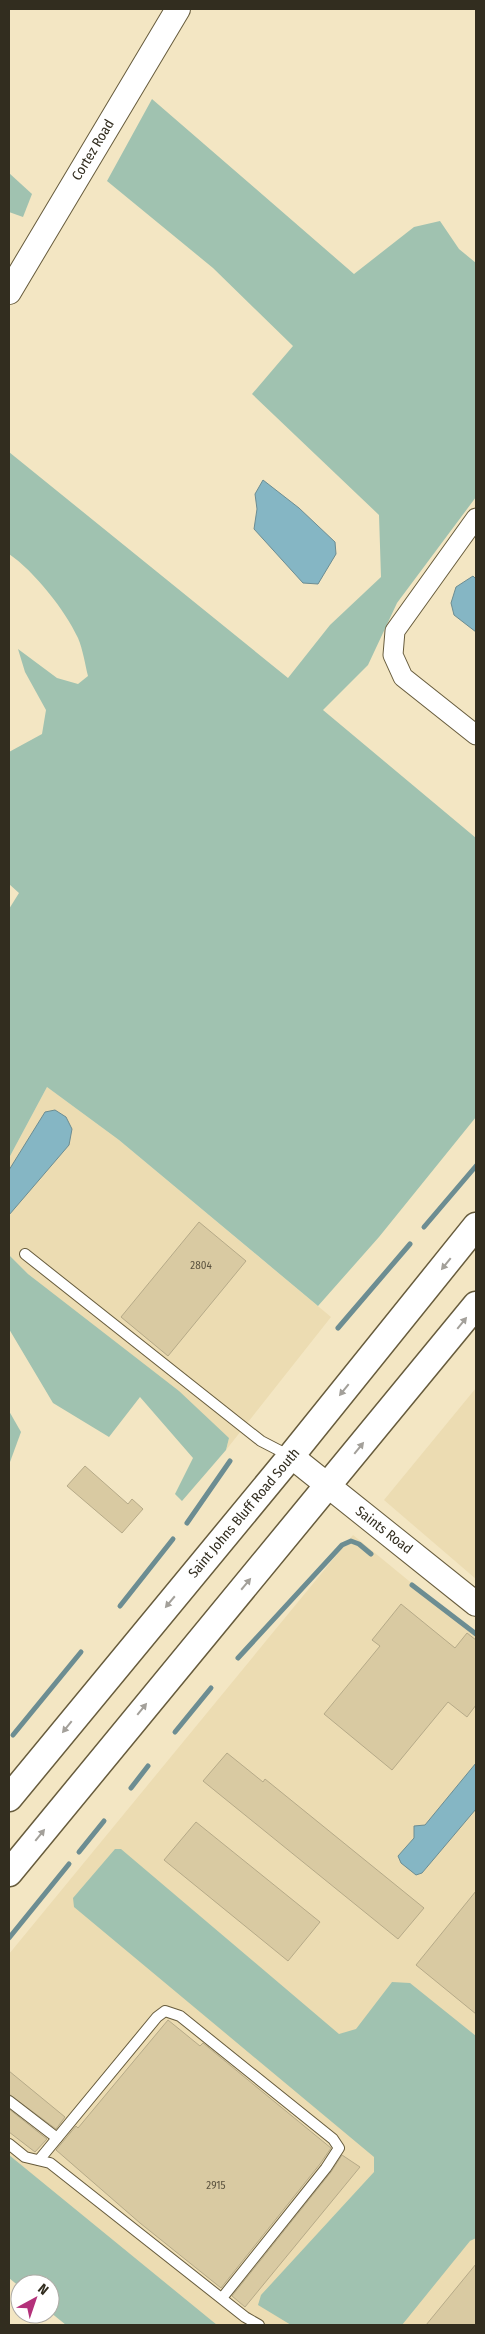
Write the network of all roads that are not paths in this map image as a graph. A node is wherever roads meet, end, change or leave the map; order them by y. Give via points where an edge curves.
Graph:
1 (178, 9) edge
2 (9, 292) edge
3 (476, 518) edge
4 (476, 736) edge
5 (476, 1226) edge
6 (25, 1254) dead end
7 (476, 1305) edge
8 (291, 1456) junction
9 (328, 1486) junction
10 (476, 1604) edge
11 (9, 1798) edge
12 (9, 1873) edge
13 (9, 2100) edge
14 (57, 2138) junction
15 (9, 2144) edge
16 (39, 2160) junction
17 (222, 2298) junction
18 (259, 2325) edge

1 - 2 street, Cortez Road
3 - 4 street via 395,630 393,655 403,676
5 -> 8 main road, Saint Johns Bluff Road South
6 - 8 lane via 261,1441
9 -> 7 main road
8 - 9 street, Saints Road
8 -> 11 main road, Saint Johns Bluff Road South
9 - 10 street, Saints Road
12 -> 9 main road
13 - 14 lane
14 - 16 lane
14 - 17 lane via 165,2011 180,2016 333,2139 339,2148 326,2168
15 - 16 lane via 25,2157
16 - 17 lane via 50,2163
17 - 18 lane

